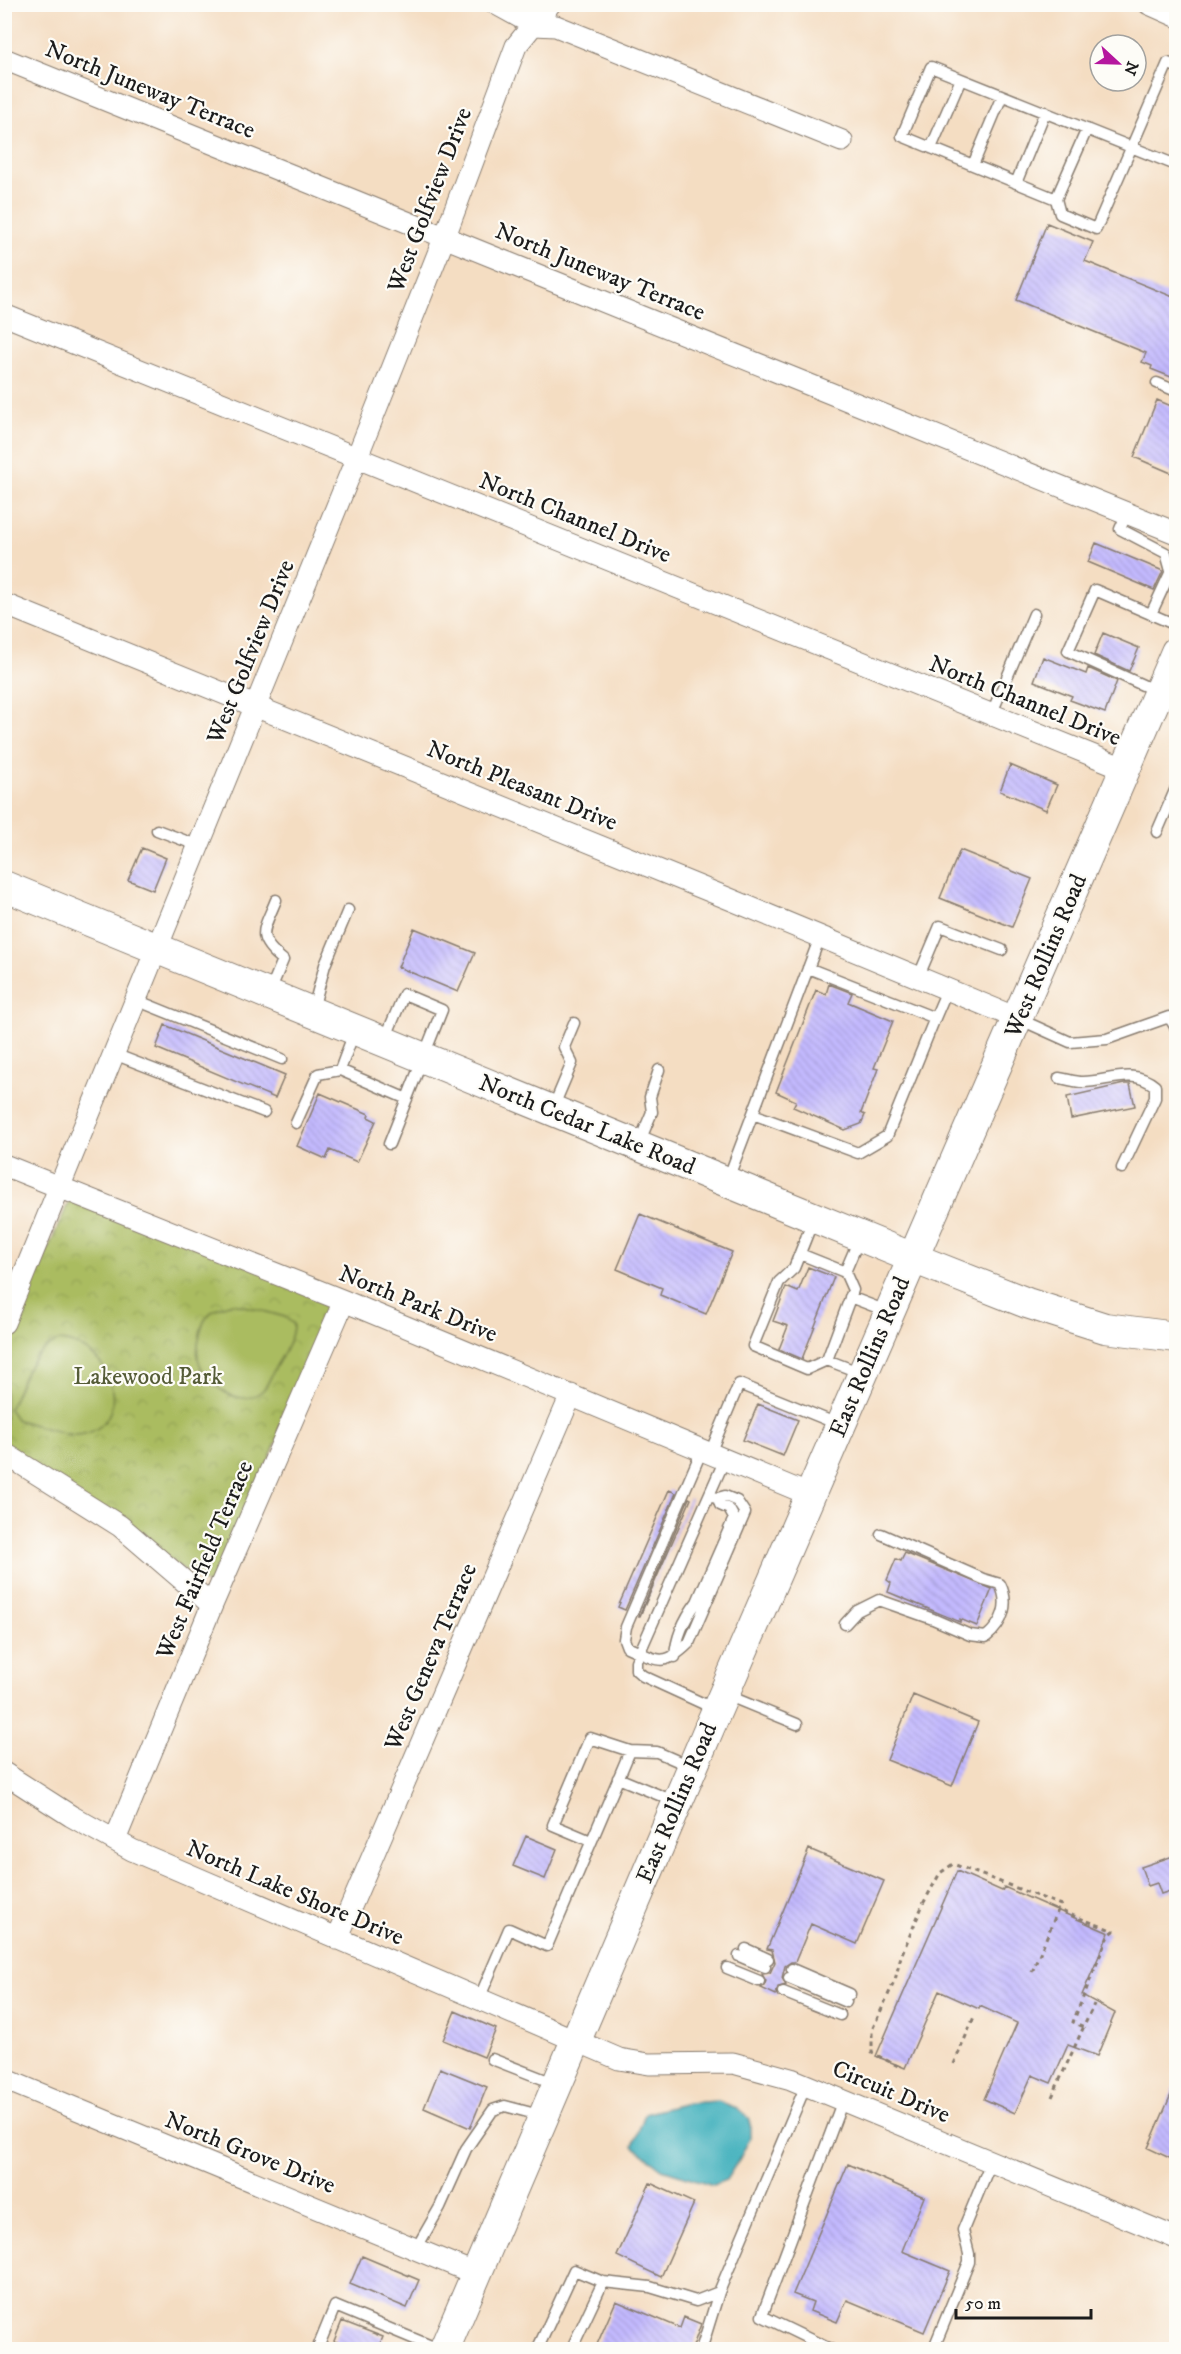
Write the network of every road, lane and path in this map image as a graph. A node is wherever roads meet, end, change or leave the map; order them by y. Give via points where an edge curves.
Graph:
1 (496, 4) edge
2 (520, 4) edge
3 (550, 4) edge
4 (1149, 4) edge
5 (1176, 16) edge
6 (534, 25) junction
7 (4, 59) edge
8 (1176, 67) edge
9 (961, 79) junction
10 (1002, 96) junction
11 (1045, 112) junction
12 (1087, 129) junction
13 (842, 141) dead end
14 (1133, 147) junction
15 (931, 148) junction
16 (973, 165) junction
17 (1176, 165) edge
18 (1016, 183) junction
19 (1056, 199) junction
20 (445, 236) junction
21 (4, 315) edge
22 (1157, 383) dead end
23 (1176, 391) edge
24 (357, 457) junction
25 (1127, 513) junction
26 (1176, 532) edge
27 (4, 603) edge
28 (1034, 614) dead end
29 (1151, 614) junction
30 (1176, 625) edge
31 (1176, 652) edge
32 (1163, 689) junction
33 (257, 706) junction
34 (991, 715) junction
35 (1126, 769) junction
36 (1176, 788) edge
37 (157, 830) dead end
38 (1157, 832) dead end
39 (199, 846) junction
40 (4, 886) edge
41 (276, 900) dead end
42 (348, 910) dead end
43 (820, 937) junction
44 (157, 949) junction
45 (1002, 950) dead end
46 (808, 968) junction
47 (918, 978) junction
48 (947, 990) junction
49 (268, 994) junction
50 (136, 1000) junction
51 (313, 1012) junction
52 (1173, 1017) edge
53 (935, 1018) junction
54 (1019, 1019) junction
55 (574, 1023) dead end
56 (1176, 1028) edge
57 (355, 1030) junction
58 (384, 1042) junction
59 (114, 1054) junction
60 (423, 1058) junction
61 (282, 1059) dead end
62 (340, 1070) junction
63 (659, 1070) dead end
64 (1059, 1078) dead end
65 (407, 1098) junction
66 (552, 1110) junction
67 (264, 1112) dead end
68 (753, 1114) junction
69 (296, 1123) dead end
70 (389, 1144) dead end
71 (638, 1146) junction
72 (4, 1165) edge
73 (1122, 1168) dead end
74 (727, 1182) junction
75 (60, 1187) junction
76 (814, 1217) junction
77 (860, 1236) junction
78 (800, 1254) junction
79 (913, 1258) junction
80 (845, 1272) junction
81 (850, 1297) junction
82 (344, 1301) junction
83 (889, 1312) junction
84 (4, 1323) edge
85 (1176, 1336) edge
86 (826, 1360) junction
87 (862, 1374) junction
88 (571, 1395) junction
89 (840, 1425) junction
90 (4, 1454) edge
91 (712, 1454) junction
92 (810, 1495) junction
93 (713, 1497) junction
94 (881, 1534) dead end
95 (212, 1605) junction
96 (844, 1623) dead end
97 (640, 1653) junction
98 (721, 1702) junction
99 (797, 1725) dead end
100 (630, 1752) junction
101 (693, 1767) junction
102 (4, 1773) edge
103 (618, 1778) junction
104 (677, 1802) junction
105 (115, 1840) junction
106 (591, 1841) junction
107 (1058, 1910) junction
108 (337, 1939) junction
109 (742, 1952) dead end
110 (767, 1963) dead end
111 (727, 1968) dead end
112 (1032, 1972) dead end
113 (790, 1973) dead end
114 (759, 1981) dead end
115 (783, 1992) dead end
116 (848, 1998) dead end
117 (479, 1999) junction
118 (1094, 2004) dead end
119 (840, 2015) dead end
120 (974, 2017) dead end
121 (1084, 2027) junction
122 (575, 2040) junction
123 (492, 2059) dead end
124 (954, 2064) dead end
125 (898, 2066) dead end
126 (4, 2079) edge
127 (556, 2085) junction
128 (806, 2085) junction
129 (1052, 2097) dead end
130 (843, 2100) junction
131 (543, 2116) junction
132 (991, 2162) junction
133 (1176, 2238) edge
134 (416, 2249) junction
135 (476, 2274) junction
136 (603, 2282) junction
137 (719, 2292) junction
138 (317, 2349) edge
139 (442, 2349) edge
140 (537, 2349) edge
141 (571, 2349) edge
142 (701, 2349) edge
143 (832, 2349) edge
144 (933, 2349) edge

1 - 6 street
2 - 6 street
3 - 6 street, West Golfview Drive
4 - 5 street
6 - 13 street via 556,26
6 - 20 street, West Golfview Drive via 516,46
7 - 20 street, North Juneway Terrace
8 - 14 lane via 1168,63
9 - 10 lane
9 - 15 lane
9 - 15 lane via 931,67 902,136
10 - 11 lane
10 - 16 lane
11 - 12 lane
11 - 18 lane
12 - 14 lane
12 - 19 lane
14 - 17 lane
14 - 19 lane via 1096,229 1060,214
15 - 16 lane
16 - 18 lane
18 - 19 lane
20 - 24 street, West Golfview Drive
20 - 25 street, North Juneway Terrace
21 - 24 street, North Channel Drive
22 - 23 lane
24 - 33 street, West Golfview Drive
24 - 34 street, North Channel Drive
25 - 26 street, North Juneway Terrace
25 - 29 lane via 1120,529 1166,553 1170,571
27 - 33 street, North Pleasant Drive
28 - 34 lane
29 - 30 lane
29 - 32 lane via 1095,590 1068,651
31 - 32 main road, West Rollins Road
32 - 35 main road, West Rollins Road
33 - 39 street, West Golfview Drive
33 - 43 street, North Pleasant Drive
34 - 35 street, North Channel Drive
35 - 54 main road, West Rollins Road
36 - 38 lane
37 - 39 lane
39 - 44 street, West Golfview Drive
40 - 44 main road, North Cedar Lake Road
41 - 49 lane via 263,931 268,947 283,960
42 - 51 lane via 325,965
43 - 46 lane
43 - 47 street, North Pleasant Drive
44 - 49 main road, North Cedar Lake Road
44 - 50 street, West Golfview Drive
45 - 47 lane via 940,927
46 - 53 lane
46 - 68 lane
47 - 48 street, North Pleasant Drive
48 - 53 lane
48 - 54 street, North Pleasant Drive
49 - 51 main road, North Cedar Lake Road
50 - 59 street, West Golfview Drive
50 - 61 lane
51 - 57 main road, North Cedar Lake Road
52 - 54 lane via 1107,1039 1070,1042
52 - 56 lane
53 - 68 lane via 887,1136 858,1153
54 - 79 main road, West Rollins Road
55 - 66 lane via 564,1047 572,1063
57 - 58 main road, North Cedar Lake Road
57 - 62 lane
58 - 60 main road, North Cedar Lake Road
58 - 60 lane via 404,994 442,1010
59 - 67 lane
59 - 75 street, West Golfview Drive
60 - 65 lane
60 - 66 main road, North Cedar Lake Road
62 - 65 lane
62 - 69 lane via 318,1074
63 - 71 lane via 650,1097 652,1112
64 - 73 lane via 1082,1082 1137,1076 1155,1086 1155,1098
65 - 70 lane
66 - 71 main road, North Cedar Lake Road
68 - 74 lane
71 - 74 main road, North Cedar Lake Road
72 - 75 street, North Park Drive
74 - 76 main road, North Cedar Lake Road
75 - 82 street, North Park Drive
75 - 84 street, West Golfview Drive
76 - 77 main road, North Cedar Lake Road
76 - 78 lane
77 - 79 main road, North Cedar Lake Road
77 - 80 lane
78 - 80 lane
78 - 86 lane via 794,1268 779,1282 753,1346 807,1369
79 - 83 main road, East Rollins Road
79 - 85 main road, North Cedar Lake Road via 1027,1303 1105,1328
80 - 81 lane via 853,1290
81 - 83 lane
81 - 86 lane
82 - 88 street, North Park Drive
82 - 95 street, West Fairfield Terrace
83 - 87 main road, East Rollins Road
86 - 87 lane
87 - 89 main road, East Rollins Road
88 - 91 street, North Park Drive
88 - 108 street, West Geneva Terrace
89 - 91 lane via 740,1384
89 - 92 main road, East Rollins Road
90 - 95 street via 120,1526
91 - 92 street, North Park Drive
91 - 93 lane
91 - 97 lane via 626,1627 627,1647
92 - 98 main road, East Rollins Road
93 - 97 lane via 704,1508
93 - 97 lane via 734,1518 688,1614 675,1657 654,1659
94 - 96 lane via 1000,1584 1006,1596 1003,1619 986,1637 970,1635 879,1600
95 - 105 street, West Fairfield Terrace
97 - 98 lane via 636,1670 643,1676
98 - 99 lane
98 - 101 main road, East Rollins Road
100 - 101 lane via 657,1752
100 - 103 lane
100 - 106 lane via 590,1738 553,1825
101 - 104 main road, East Rollins Road
102 - 105 street, North Lake Shore Drive
103 - 104 lane
103 - 106 lane
104 - 122 main road, East Rollins Road
105 - 108 street, North Lake Shore Drive
106 - 117 lane via 547,1946 508,1929
107 - 112 path
107 - 121 path via 1114,1931 1108,1936 1073,2022
107 - 125 path via 1061,1905 953,1864 940,1873 924,1902 872,2030 872,2053
108 - 117 street, North Lake Shore Drive
109 - 110 lane
111 - 114 lane
113 - 116 lane
115 - 119 lane
117 - 122 street, North Lake Shore Drive
118 - 121 path
120 - 124 path
121 - 129 path
122 - 127 main road, East Rollins Road
122 - 128 street, Circuit Drive via 619,2059 649,2064 733,2063
123 - 127 lane
126 - 134 street, North Grove Drive
127 - 131 main road, East Rollins Road
128 - 130 street, Circuit Drive
128 - 137 lane
130 - 132 street, Circuit Drive
130 - 143 lane via 762,2312 764,2319
131 - 134 lane via 505,2106 493,2110 466,2149
131 - 135 main road, East Rollins Road
132 - 133 street, Circuit Drive
132 - 144 lane via 963,2230 969,2262
134 - 135 street, North Grove Drive
135 - 139 main road, East Rollins Road
136 - 137 lane via 650,2288 696,2301
136 - 140 lane via 574,2270
136 - 141 lane
137 - 142 lane
138 - 139 lane via 335,2306

